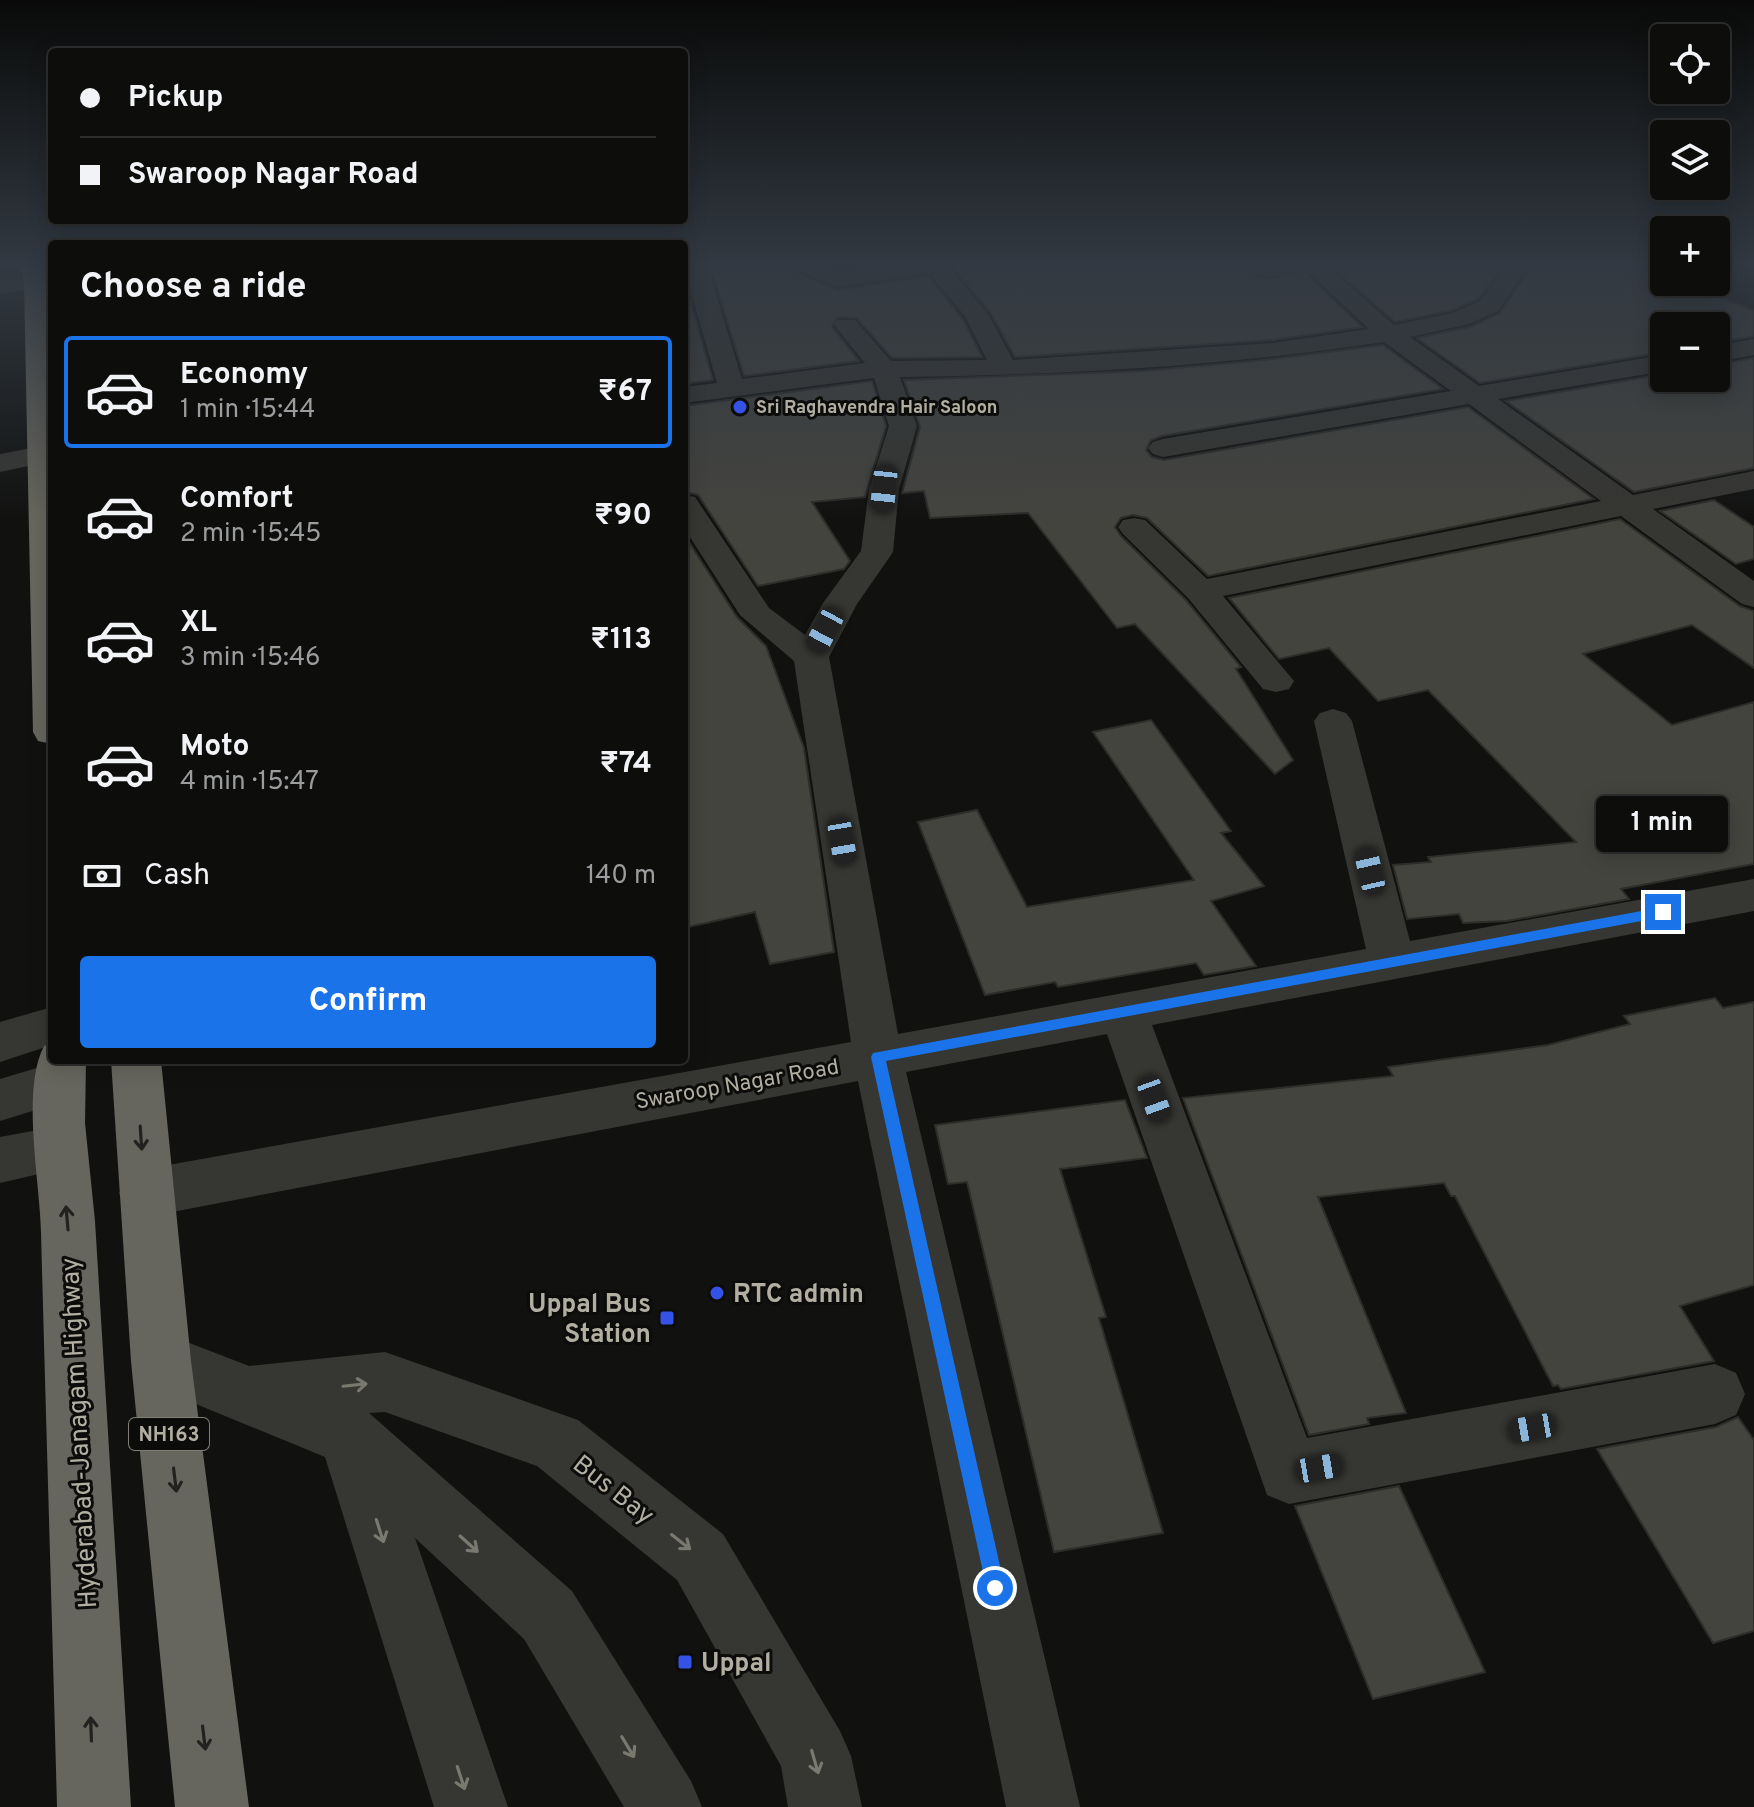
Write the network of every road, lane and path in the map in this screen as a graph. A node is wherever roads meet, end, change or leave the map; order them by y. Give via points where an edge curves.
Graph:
1 (40, 350) edge
2 (721, 350) edge
3 (868, 350) edge
4 (995, 350) edge
5 (1278, 350) edge
6 (1412, 350) edge
7 (1650, 366) edge
8 (1004, 368) junction
9 (884, 369) junction
10 (732, 389) junction
11 (688, 394) edge
12 (1477, 397) junction
13 (1163, 448) dead end
14 (42, 455) junction
15 (0, 463) edge
16 (1754, 480) edge
17 (1626, 506) junction
18 (688, 510) edge
19 (1134, 527) dead end
20 (1200, 591) junction
21 (1754, 597) edge
22 (48, 602) edge
23 (811, 657) junction
24 (1276, 681) dead end
25 (1333, 721) dead end
26 (1754, 895) edge
27 (1392, 962) junction
28 (1123, 1012) junction
29 (0, 1042) edge
30 (48, 1054) edge
31 (878, 1057) junction
32 (48, 1063) edge
33 (57, 1064) edge
34 (136, 1064) edge
35 (0, 1100) edge
36 (60, 1149) junction
37 (0, 1160) edge
38 (146, 1193) junction
39 (161, 1361) junction
40 (1715, 1394) dead end
41 (249, 1396) junction
42 (349, 1436) junction
43 (94, 1807) edge
44 (212, 1807) edge
45 (471, 1807) edge
46 (665, 1807) edge
47 (825, 1807) edge
48 (1043, 1807) edge

1 - 14 highway
2 - 10 street
3 - 9 street
4 - 8 street
5 - 8 street
6 - 12 street
7 - 12 street
8 - 9 street
9 - 10 street
9 - 23 street via 903,426 884,489 877,552 840,603
10 - 11 street
12 - 13 street
12 - 17 street
14 - 15 street
14 - 22 highway
16 - 17 street
17 - 20 street
17 - 21 street
18 - 23 street via 757,615
19 - 20 street
20 - 24 street
23 - 31 street
25 - 27 street
26 - 27 street, Swaroop Nagar Road
27 - 28 street, Swaroop Nagar Road
28 - 31 street, Swaroop Nagar Road
28 - 40 street via 1289,1473
29 - 30 street
31 - 38 street, Swaroop Nagar Road
31 - 48 street
32 - 35 street
33 - 36 highway, Hyderabad-Janagam Highway
34 -> 38 highway, NH163
36 - 37 street
43 -> 36 highway, Hyderabad-Janagam Highway via 68,1221
38 - 39 highway, NH163
39 - 41 street, Bus Bay
39 -> 44 highway, NH163
41 - 42 street, Bus Bay
41 -> 47 street, Bus Bay via 385,1382 556,1442 700,1557 815,1756
42 -> 45 street
42 -> 46 street, Bus Bay via 548,1615

